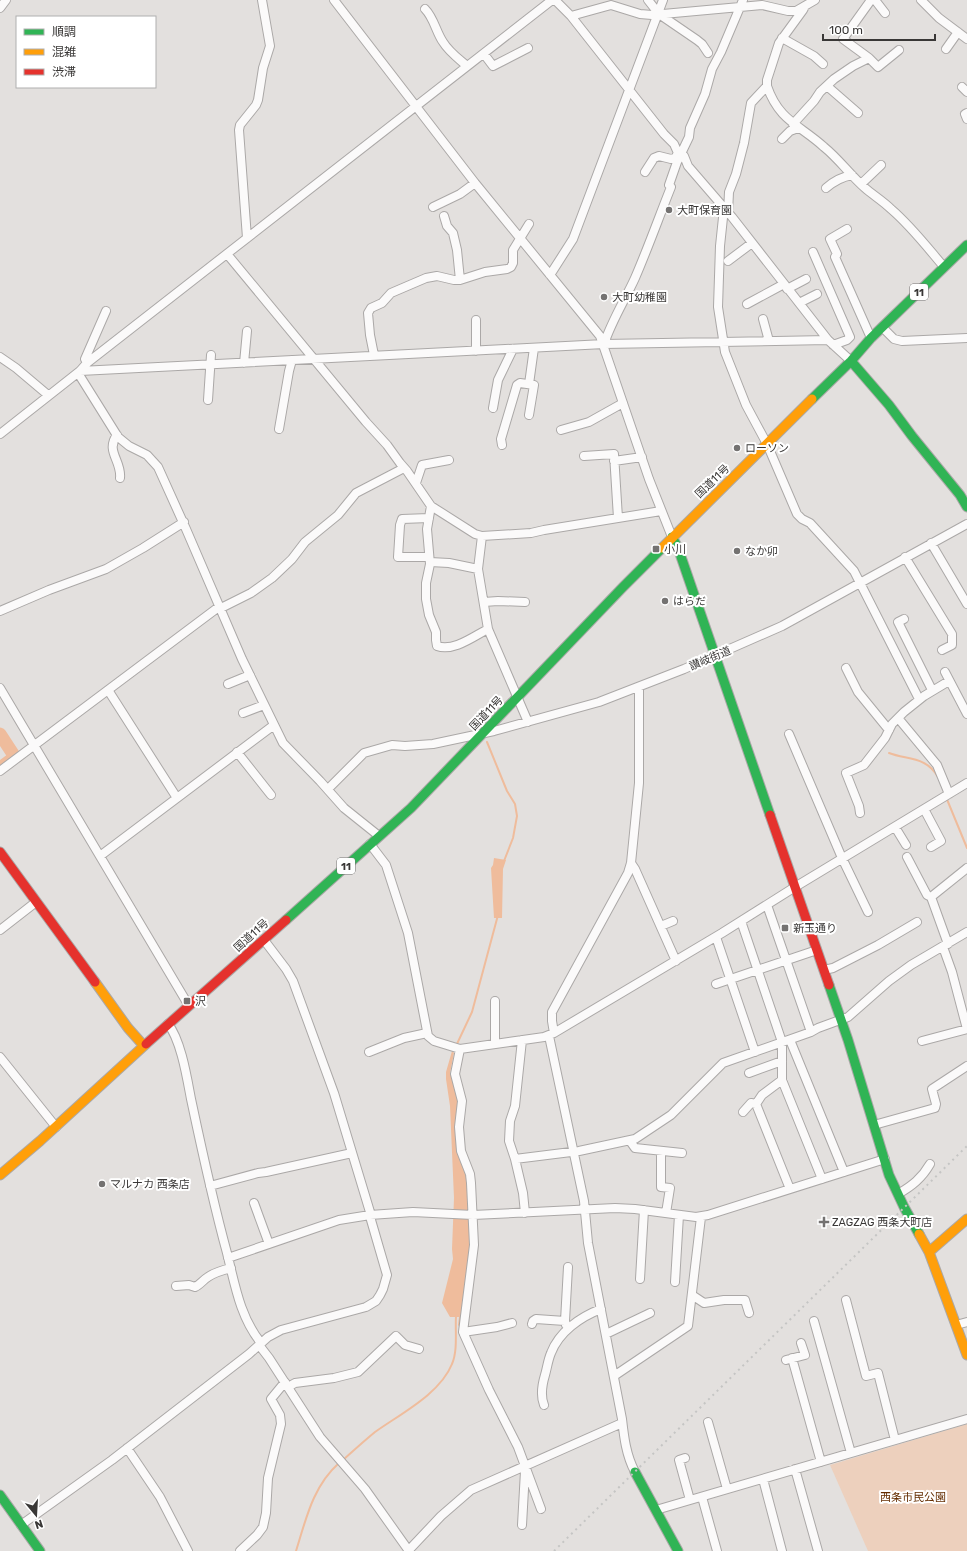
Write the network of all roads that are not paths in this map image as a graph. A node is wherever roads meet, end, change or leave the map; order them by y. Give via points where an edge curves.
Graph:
1 (262, 0) edge
2 (334, 0) edge
3 (552, 0) edge
4 (555, 0) edge
5 (648, 0) edge
6 (663, 0) edge
7 (815, 0) edge
8 (871, 0) edge
9 (875, 0) edge
10 (922, 0) edge
11 (741, 4) edge
12 (805, 6) junction
13 (425, 9) dead end
14 (885, 12) dead end
15 (659, 14) junction
16 (571, 16) junction
17 (958, 32) junction
18 (782, 38) junction
19 (967, 39) edge
20 (528, 48) dead end
21 (946, 49) dead end
22 (899, 50) dead end
23 (708, 53) dead end
24 (484, 54) junction
25 (869, 58) junction
26 (823, 64) dead end
27 (467, 66) junction
28 (767, 86) junction
29 (827, 86) junction
30 (629, 89) junction
31 (416, 106) junction
32 (967, 112) edge
33 (858, 113) dead end
34 (967, 119) edge
35 (796, 126) junction
36 (782, 139) dead end
37 (680, 154) junction
38 (880, 165) dead end
39 (645, 172) dead end
40 (852, 175) junction
41 (475, 183) junction
42 (861, 184) junction
43 (826, 188) dead end
44 (433, 207) dead end
45 (726, 211) junction
46 (444, 216) dead end
47 (530, 224) dead end
48 (847, 229) dead end
49 (247, 238) junction
50 (520, 238) junction
51 (752, 243) junction
52 (967, 245) edge
53 (813, 252) dead end
54 (227, 254) junction
55 (728, 261) dead end
56 (944, 267) junction
57 (550, 274) junction
58 (460, 280) junction
59 (806, 280) dead end
60 (786, 286) junction
61 (817, 294) dead end
62 (799, 303) junction
63 (747, 304) dead end
64 (106, 310) dead end
65 (763, 319) dead end
66 (476, 320) dead end
67 (882, 328) junction
68 (247, 331) dead end
69 (871, 338) junction
70 (967, 338) edge
71 (769, 341) junction
72 (723, 342) junction
73 (830, 343) junction
74 (604, 344) junction
75 (534, 348) junction
76 (513, 349) junction
77 (476, 350) junction
78 (211, 355) dead end
79 (374, 355) junction
80 (0, 357) edge
81 (314, 359) junction
82 (289, 360) junction
83 (851, 361) junction
84 (244, 363) junction
85 (87, 364) junction
86 (210, 364) junction
87 (79, 372) junction
88 (529, 384) junction
89 (48, 395) junction
90 (208, 400) dead end
91 (624, 403) junction
92 (493, 408) dead end
93 (529, 415) dead end
94 (275, 421) dead end
95 (279, 429) dead end
96 (561, 430) dead end
97 (0, 434) edge
98 (117, 435) junction
99 (767, 444) junction
100 (502, 445) dead end
101 (584, 456) dead end
102 (642, 457) junction
103 (449, 460) dead end
104 (614, 461) junction
105 (404, 468) junction
106 (120, 478) dead end
107 (416, 483) junction
108 (431, 506) junction
109 (967, 506) edge
110 (661, 511) junction
111 (429, 518) junction
112 (618, 518) junction
113 (184, 522) junction
114 (967, 524) edge
115 (482, 536) junction
116 (672, 537) junction
117 (931, 543) junction
118 (905, 557) junction
119 (429, 559) junction
120 (478, 569) junction
121 (860, 582) junction
122 (484, 602) junction
123 (525, 602) dead end
124 (967, 604) edge
125 (220, 607) junction
126 (0, 611) edge
127 (904, 619) dead end
128 (488, 629) junction
129 (942, 650) dead end
130 (715, 656) junction
131 (846, 668) dead end
132 (945, 672) dead end
133 (250, 675) junction
134 (949, 681) junction
135 (228, 684) dead end
136 (638, 687) junction
137 (0, 688) edge
138 (108, 690) junction
139 (932, 690) junction
140 (517, 698) junction
141 (920, 699) junction
142 (264, 704) junction
143 (243, 713) dead end
144 (967, 714) edge
145 (898, 718) junction
146 (528, 722) junction
147 (274, 725) junction
148 (889, 730) junction
149 (484, 733) junction
150 (789, 734) dead end
151 (34, 746) junction
152 (237, 752) junction
153 (0, 771) edge
154 (967, 783) edge
155 (328, 789) junction
156 (271, 795) dead end
157 (946, 796) junction
158 (177, 798) junction
159 (924, 809) junction
160 (860, 813) dead end
161 (895, 827) junction
162 (379, 836) junction
163 (370, 844) junction
164 (906, 845) dead end
165 (930, 847) dead end
166 (0, 852) edge
167 (100, 856) junction
168 (907, 857) dead end
169 (842, 858) junction
170 (631, 863) junction
171 (967, 868) edge
172 (795, 887) junction
173 (931, 897) junction
174 (36, 902) junction
175 (767, 905) junction
176 (868, 912) dead end
177 (673, 921) dead end
178 (741, 921) junction
179 (917, 922) dead end
180 (661, 926) junction
181 (0, 930) edge
182 (967, 932) edge
183 (716, 937) junction
184 (264, 940) junction
185 (946, 945) junction
186 (817, 950) junction
187 (676, 960) junction
188 (787, 960) junction
189 (757, 970) junction
190 (824, 970) junction
191 (730, 980) junction
192 (716, 984) dead end
193 (495, 1001) dead end
194 (189, 1006) junction
195 (841, 1019) junction
196 (168, 1024) junction
197 (966, 1025) edge
198 (811, 1032) junction
199 (427, 1033) junction
200 (552, 1035) junction
201 (522, 1040) junction
202 (786, 1041) junction
203 (922, 1041) dead end
204 (495, 1044) junction
205 (144, 1046) junction
206 (457, 1049) junction
207 (369, 1052) dead end
208 (755, 1052) junction
209 (0, 1057) edge
210 (782, 1061) junction
211 (967, 1066) edge
212 (8, 1067) junction
213 (0, 1072) edge
214 (749, 1073) dead end
215 (782, 1080) junction
216 (756, 1104) junction
217 (743, 1112) dead end
218 (874, 1125) junction
219 (56, 1127) junction
220 (630, 1141) junction
221 (661, 1151) junction
222 (573, 1152) junction
223 (352, 1153) junction
224 (682, 1153) dead end
225 (515, 1159) junction
226 (884, 1159) junction
227 (930, 1164) dead end
228 (844, 1172) junction
229 (0, 1175) edge
230 (822, 1179) junction
231 (210, 1186) junction
232 (790, 1189) junction
233 (898, 1194) junction
234 (254, 1203) dead end
235 (584, 1208) junction
236 (644, 1210) junction
237 (525, 1213) junction
238 (666, 1213) junction
239 (370, 1215) junction
240 (472, 1215) junction
241 (679, 1215) junction
242 (701, 1217) junction
243 (967, 1219) edge
244 (269, 1244) junction
245 (929, 1252) junction
246 (228, 1258) junction
247 (568, 1267) dead end
248 (231, 1268) junction
249 (640, 1279) dead end
250 (675, 1282) dead end
251 (176, 1286) dead end
252 (692, 1294) junction
253 (846, 1300) dead end
254 (601, 1309) junction
255 (749, 1312) dead end
256 (650, 1313) dead end
257 (814, 1321) dead end
258 (967, 1322) edge
259 (512, 1323) dead end
260 (532, 1324) dead end
261 (567, 1324) junction
262 (956, 1325) junction
263 (463, 1332) junction
264 (606, 1334) junction
265 (802, 1343) dead end
266 (260, 1344) junction
267 (419, 1349) dead end
268 (967, 1354) edge
269 (614, 1376) junction
270 (286, 1384) junction
271 (544, 1405) dead end
272 (967, 1419) edge
273 (708, 1422) dead end
274 (622, 1423) junction
275 (895, 1440) junction
276 (127, 1448) junction
277 (851, 1453) junction
278 (685, 1458) dead end
279 (821, 1462) junction
280 (525, 1466) junction
281 (795, 1469) junction
282 (635, 1472) joint
283 (763, 1479) junction
284 (727, 1489) junction
285 (0, 1495) edge
286 (702, 1496) junction
287 (690, 1500) junction
288 (541, 1509) dead end
289 (656, 1510) junction
290 (21, 1525) junction
291 (522, 1526) dead end
292 (40, 1551) edge
293 (188, 1551) edge
294 (240, 1551) edge
295 (409, 1551) edge
296 (678, 1551) edge
297 (717, 1551) edge
298 (782, 1551) edge
299 (818, 1551) edge

1 - 49 street via 270,46 263,68 258,100 239,130
2 - 31 street
3 - 24 street
4 - 16 street
5 - 15 street
6 - 15 street
7 - 12 street
8 - 25 street via 843,39
9 - 14 street
10 - 17 street via 939,18
11 - 12 street via 792,11
11 - 15 street
11 - 37 street via 712,69 689,137
12 - 18 street
13 - 27 street via 443,43
15 - 16 street via 640,14 611,6
15 - 23 street via 697,40
15 - 30 street via 648,36
16 - 30 street
17 - 19 street
17 - 21 street
18 - 26 street
18 - 28 street
20 - 24 street via 493,66
22 - 25 street via 878,67
24 - 27 street
25 - 29 street via 853,66
27 - 31 street
28 - 35 street via 776,106
28 - 45 street via 751,103 744,143
29 - 33 street
29 - 35 street
30 - 37 street
30 - 57 street via 573,239
31 - 41 street
31 - 49 street
32 - 34 street
35 - 36 street
35 - 40 street via 824,146
37 - 39 street via 671,159 659,156 654,158
37 - 45 street
37 - 74 street via 669,185 671,187 636,276 617,311
38 - 42 street
40 - 42 street
40 - 43 street via 843,176
41 - 44 street via 460,194
41 - 50 street
42 - 56 street via 905,221
45 - 51 street
45 - 72 street via 720,246 718,307
46 - 58 street via 447,226 453,233
47 - 50 street
48 - 69 street via 830,239 837,254 835,257
49 - 54 street
50 - 57 street
50 - 58 street via 513,250 511,267
51 - 55 street
51 - 60 street
52 - 56 main road, 国道11号 / 11
53 - 73 street via 825,269 850,337 847,340
54 - 81 street
54 - 85 street
56 - 67 main road, 国道11号 / 11
57 - 74 street via 595,329
58 - 79 street via 437,276 426,278 391,293 382,303 371,308 368,313
59 - 60 street
60 - 62 street
60 - 63 street
61 - 62 street
62 - 73 street
64 - 85 street via 85,359
65 - 71 street
66 - 77 street
67 - 69 main road, 国道11号 / 11
67 - 70 street via 894,339 902,341
68 - 84 street
69 - 83 main road, 国道11号 / 11
71 - 72 street
71 - 73 street
72 - 74 street
72 - 99 street via 724,352 740,390
73 - 83 street
74 - 75 street
74 - 91 street
75 - 76 street
75 - 88 street
76 - 77 street
76 - 92 street via 498,380
77 - 79 street
78 - 86 street
79 - 81 street
80 - 89 street
81 - 82 street
81 - 105 street
82 - 84 street
82 - 94 street
82 - 95 street
83 - 99 main road, 国道11号 / 11
83 - 109 main road via 889,405
84 - 86 street
85 - 87 street
86 - 87 street
86 - 90 street
87 - 89 street
87 - 98 street
88 - 93 street via 534,385
88 - 100 street via 517,385 501,440
89 - 97 street
91 - 96 street via 589,422
91 - 102 street
98 - 106 street via 112,446 121,472
98 - 113 street via 129,446 153,460
99 - 116 main road, 国道11号 / 11
99 - 121 street via 797,514 810,523 854,571
101 - 104 street via 614,454
102 - 104 street
102 - 110 street
103 - 107 street via 422,465
104 - 112 street
105 - 107 street
105 - 125 street via 356,493 338,515 305,542 272,578 251,593
107 - 108 street
108 - 111 street
108 - 115 street
110 - 112 street
110 - 116 street
111 - 119 street
111 - 119 street via 402,519 398,557
112 - 115 street via 531,533
113 - 125 street
113 - 126 street via 106,568
114 - 117 street, 讃岐街道
115 - 120 street
116 - 130 main road
116 - 140 main road, 国道11号 / 11
117 - 118 street, 讃岐街道
117 - 124 street
118 - 121 street, 讃岐街道
118 - 129 street via 952,634 952,645
119 - 120 street
119 - 128 street via 426,599 436,632 437,646 453,646
120 - 122 street
121 - 130 street, 讃岐街道 via 782,626
121 - 141 street
122 - 123 street
122 - 128 street
125 - 133 street
125 - 138 street
127 - 139 street via 898,622
128 - 140 street
130 - 136 street, 讃岐街道
130 - 172 main road
131 - 148 street via 858,692
132 - 134 street
133 - 135 street
133 - 142 street
134 - 139 street
134 - 144 street
136 - 146 street, 讃岐街道 via 599,702
136 - 170 street via 638,783
137 - 151 street
138 - 151 street
138 - 158 street
139 - 141 street
140 - 146 street
140 - 149 main road, 国道11号 / 11
141 - 145 street
142 - 143 street
142 - 147 street
145 - 148 street
145 - 157 street via 941,770
146 - 149 street, 讃岐街道
147 - 152 street
147 - 155 street via 283,744
148 - 160 street via 864,765 846,772
149 - 155 street, 讃岐街道 via 432,744 392,745 364,753
149 - 162 main road, 国道11号 / 11 via 416,803
150 - 169 street
151 - 153 street
151 - 167 street
152 - 156 street
152 - 158 street
154 - 157 street
155 - 162 street via 344,808
157 - 159 street
158 - 167 street
159 - 161 street
159 - 165 street via 941,841
161 - 164 street
161 - 169 street
162 - 163 main road, 国道11号 / 11
163 - 184 main road, 国道11号 / 11
163 - 199 street via 386,865 408,933
166 - 174 main road
167 - 194 street
168 - 173 street via 927,895
169 - 172 street
169 - 176 street
170 - 180 street
170 - 200 street via 628,873 552,1012
171 - 173 street
172 - 175 street
172 - 186 main road
173 - 185 street
174 - 181 street
174 - 205 main road
175 - 178 street
175 - 188 street
177 - 180 street
178 - 183 street
178 - 189 street
179 - 190 street via 878,945
180 - 187 street
182 - 185 street
183 - 187 street
183 - 191 street
184 - 194 main road, 国道11号 / 11
184 - 223 street via 293,982 334,1093
185 - 195 street via 911,965 848,1017
185 - 197 street
186 - 188 street
186 - 190 main road
187 - 200 street
188 - 189 street
188 - 198 street
189 - 191 street
189 - 202 street
190 - 195 main road
191 - 192 street
191 - 208 street
193 - 204 street
194 - 196 main road, 国道11号 / 11
195 - 198 street
195 - 218 main road
196 - 205 main road, 国道11号 / 11
196 - 231 street via 174,1032 184,1066
197 - 203 street
198 - 202 street
199 - 206 street via 430,1039
199 - 207 street via 398,1040
200 - 201 street
200 - 222 street
201 - 204 street
201 - 225 street via 510,1121 509,1141
202 - 208 street
202 - 210 street
202 - 228 street
204 - 206 street
205 - 219 main road, 国道11号 / 11
206 - 240 street via 455,1074 462,1101 459,1127 461,1151 470,1174
208 - 220 street via 723,1063 670,1115
209 - 212 street
210 - 214 street
210 - 215 street
211 - 218 street via 932,1089 935,1108
212 - 213 street
212 - 219 street
215 - 216 street via 762,1095
215 - 230 street
216 - 217 street via 751,1103
216 - 232 street
218 - 226 main road
219 - 229 main road, 国道11号 / 11
220 - 221 street via 635,1148
220 - 222 street
221 - 224 street
221 - 238 street via 661,1187 670,1188
222 - 225 street
222 - 235 street
223 - 231 street
223 - 239 street
225 - 237 street
226 - 228 street
226 - 233 main road
227 - 233 street via 923,1175
228 - 230 street
230 - 232 street
231 - 246 street
232 - 242 street
233 - 245 main road
234 - 244 street
235 - 236 street
235 - 237 street
235 - 254 street
236 - 238 street
236 - 249 street
237 - 240 street
238 - 241 street
239 - 240 street via 413,1212
239 - 244 street via 339,1220
239 - 266 street via 387,1275 383,1290 376,1300 358,1310 281,1330
240 - 263 street via 473,1258
241 - 242 street
241 - 250 street
242 - 252 street
243 - 245 main road
244 - 246 street
245 - 262 main road
246 - 248 street
247 - 261 street
248 - 251 street via 209,1276 199,1286
248 - 266 street via 241,1307
252 - 255 street via 704,1303 745,1300
252 - 269 street via 688,1326
253 - 275 street via 866,1376 878,1373
254 - 261 street
254 - 264 street
256 - 264 street
257 - 277 street
258 - 262 street
259 - 263 street
260 - 261 street via 536,1319
261 - 271 street via 550,1354 541,1398
262 - 268 main road
263 - 280 street
264 - 269 street
265 - 279 street via 805,1355 789,1359
266 - 270 street
266 - 276 street
267 - 270 street via 405,1345 396,1336 358,1372
269 - 274 street
270 - 294 street via 271,1399 282,1424 268,1478 263,1527
270 - 295 street via 320,1437 365,1489
272 - 275 street
273 - 284 street
274 - 280 street
274 - 282 street via 626,1448
275 - 277 street
276 - 290 street
276 - 293 street via 160,1497
277 - 279 street
278 - 287 street via 679,1460
279 - 281 street
280 - 288 street
280 - 291 street
280 - 295 street via 471,1490 441,1516
281 - 283 street
281 - 299 street
282 - 289 main road
283 - 284 street
283 - 298 street
284 - 286 street
285 - 290 main road
286 - 287 street
286 - 297 street
287 - 289 street
289 - 296 main road
290 - 292 main road

